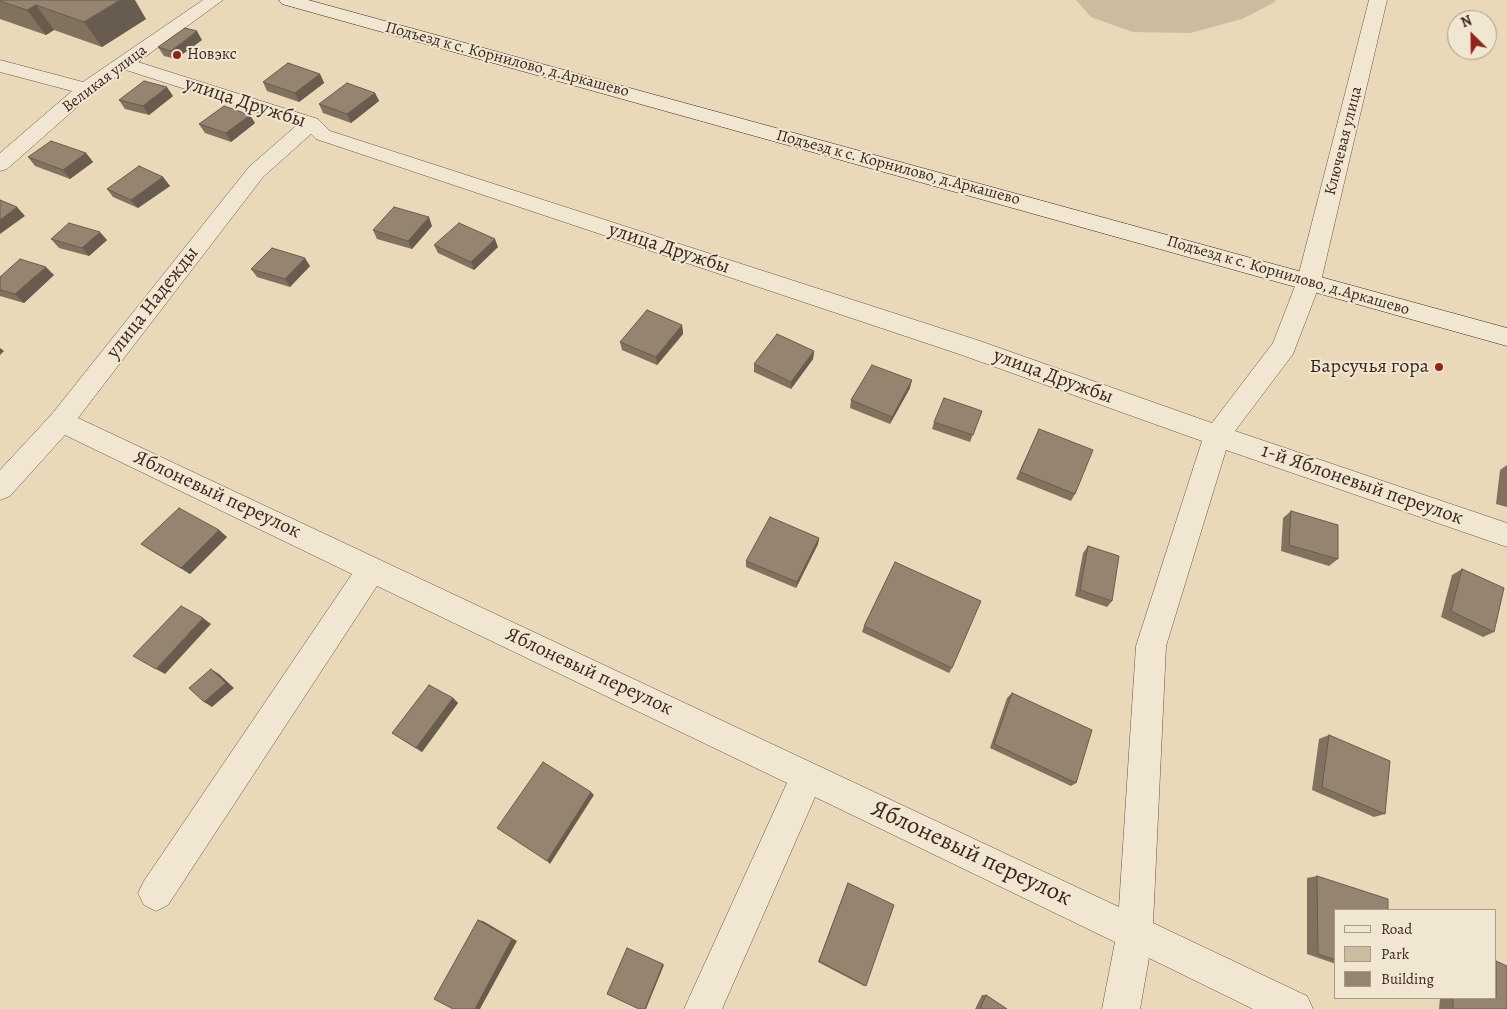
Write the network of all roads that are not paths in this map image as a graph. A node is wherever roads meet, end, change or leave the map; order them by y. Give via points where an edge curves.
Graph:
1 (214, 0) edge
2 (288, 0) edge
3 (1378, 0) edge
4 (123, 64) junction
5 (0, 66) edge
6 (86, 89) junction
7 (311, 123) junction
8 (0, 164) edge
9 (1309, 281) junction
10 (1507, 338) edge
11 (61, 421) junction
12 (1216, 436) junction
13 (0, 488) edge
14 (1507, 535) edge
15 (372, 569) junction
16 (807, 776) junction
17 (156, 893) dead end
18 (1135, 932) junction
19 (703, 1009) edge
20 (1121, 1009) edge
21 (1294, 1009) edge

1 - 4 street, Великая улица
2 - 9 street, Подъезд к с. Корнилово, д.Аркашево
3 - 9 street, Ключевая улица
4 - 6 street, Великая улица
4 - 7 street, улица Дружбы
5 - 6 street
6 - 8 street, Великая улица
7 - 11 street, улица Надежды via 256,172
7 - 12 street, улица Дружбы via 323,136 968,347
9 - 10 street, Подъезд к с. Корнилово, д.Аркашево
9 - 12 street, Ключевая улица via 1284,347
11 - 13 street, улица Надежды
11 - 15 street, Яблоневый переулок
12 - 14 street, 1-й Яблоневый переулок
12 - 18 street via 1151,646
15 - 16 street, Яблоневый переулок
15 - 17 street
16 - 18 street, Яблоневый переулок
16 - 19 street
18 - 20 street
18 - 21 street, Яблоневый переулок

